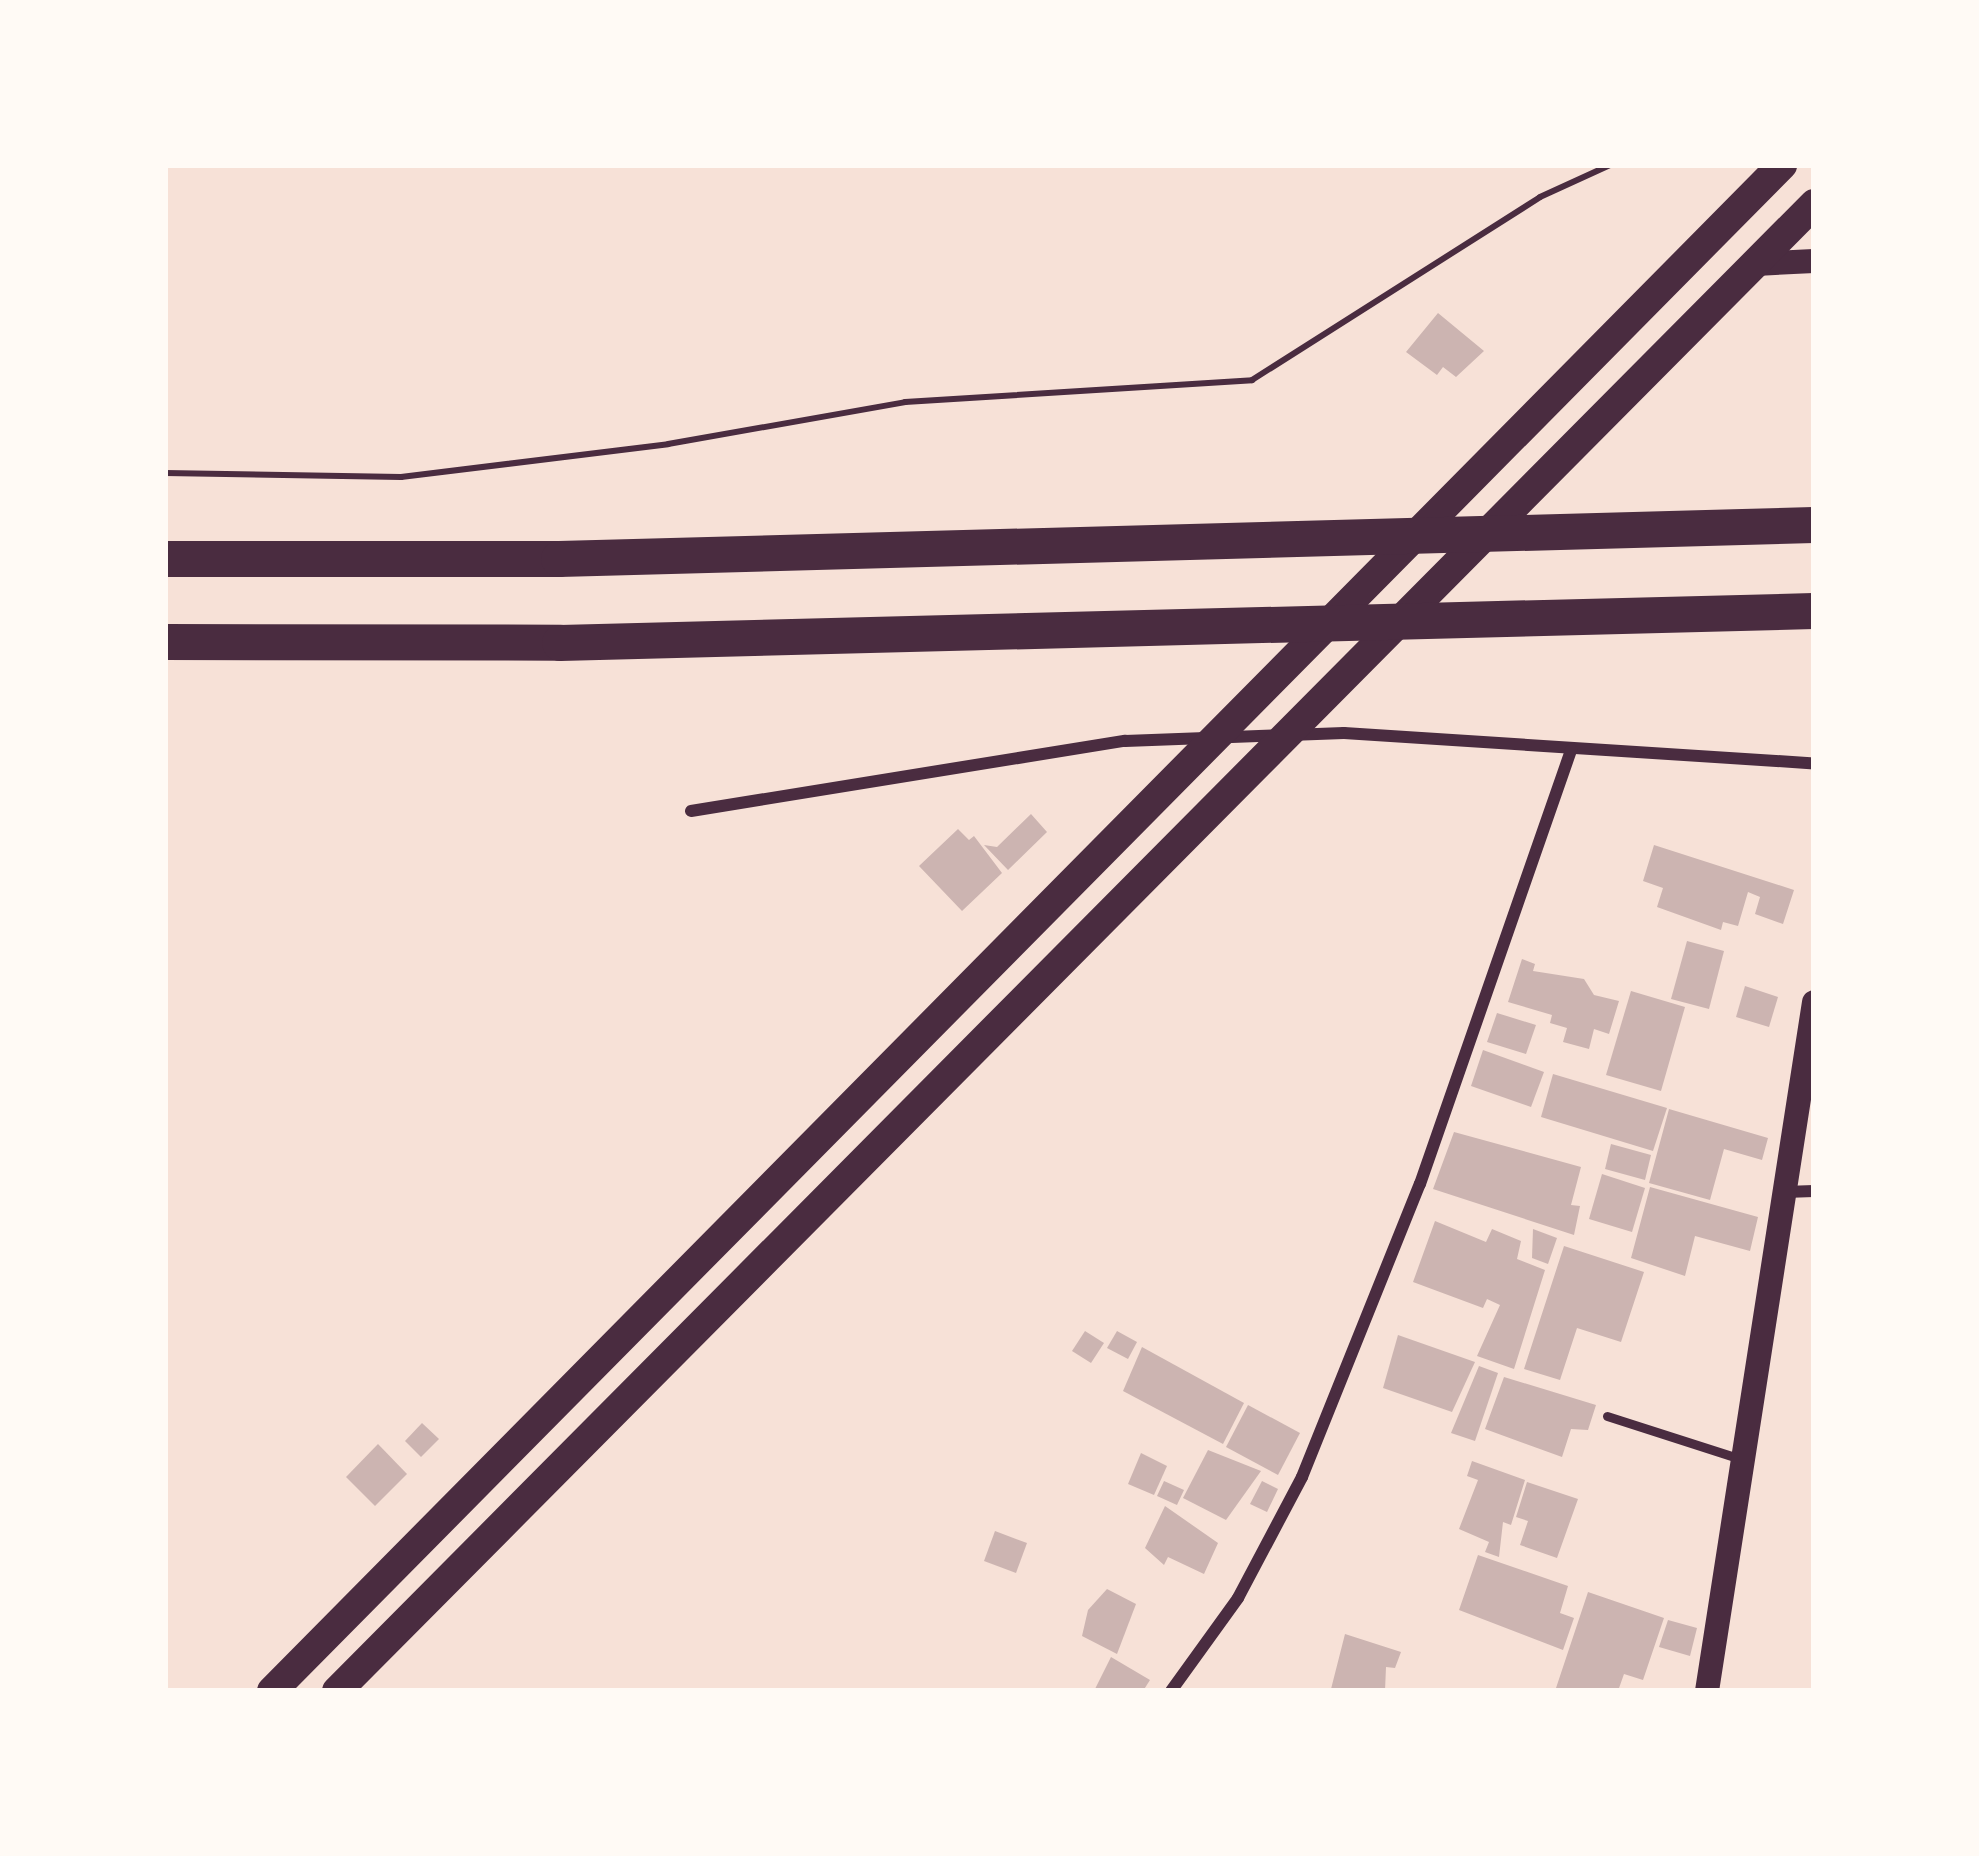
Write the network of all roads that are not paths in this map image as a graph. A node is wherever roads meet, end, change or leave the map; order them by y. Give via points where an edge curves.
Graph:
1 (1782, 165) edge
2 (1814, 204) edge
3 (1814, 261) edge
4 (1756, 264) junction
5 (1814, 525) edge
6 (165, 559) edge
7 (1814, 611) edge
8 (165, 642) edge
9 (1571, 750) junction
10 (1814, 763) edge
11 (691, 811) dead end
12 (1814, 1002) edge
13 (1785, 1192) junction
14 (1814, 1192) edge
15 (1607, 1416) dead end
16 (1741, 1459) junction
17 (272, 1691) edge
18 (337, 1691) edge
19 (1172, 1691) edge
20 (1706, 1691) edge

1 - 17 main road
2 - 4 main road
3 - 4 main road
4 - 18 main road
5 - 6 highway via 560,559
7 - 8 highway via 560,643
9 - 10 street
9 - 11 street via 1344,733 1125,741
9 - 19 street via 1420,1184 1302,1477 1238,1598
12 - 13 main road
13 - 14 street
13 - 16 main road
15 - 16 lane
16 - 20 main road

